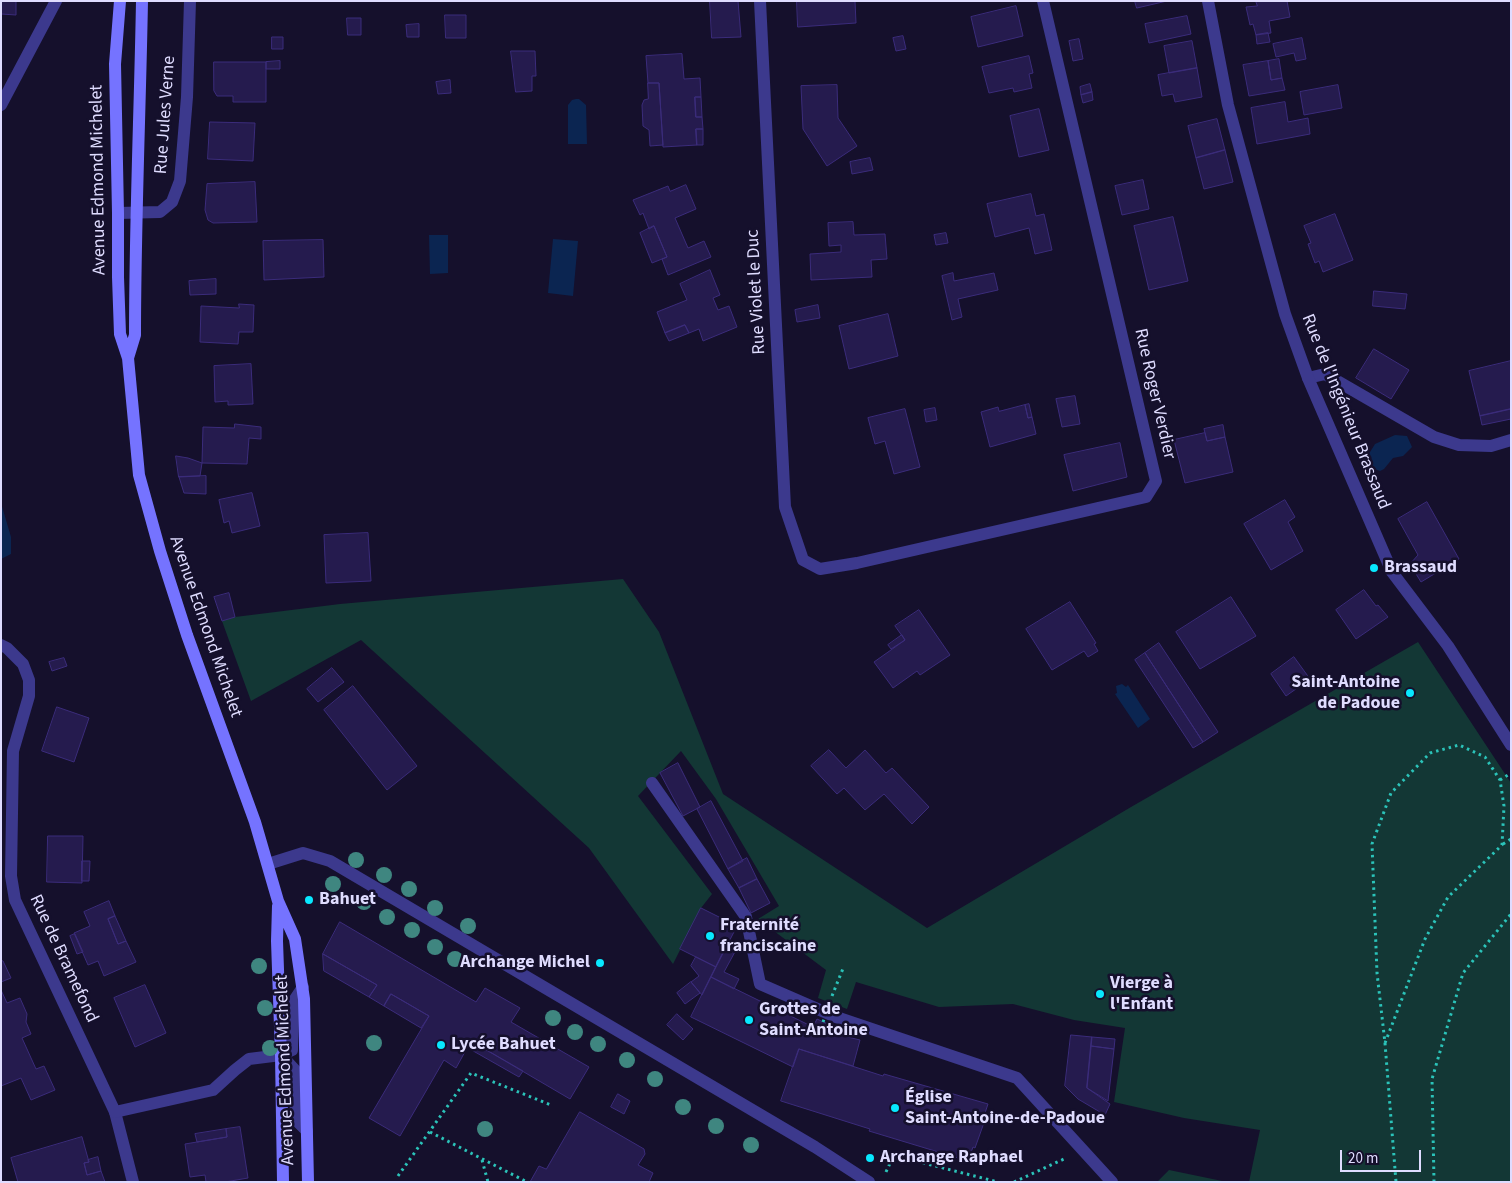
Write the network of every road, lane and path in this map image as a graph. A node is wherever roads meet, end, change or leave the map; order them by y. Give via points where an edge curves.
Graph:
1 (56, 1) edge
2 (120, 1) edge
3 (142, 1) edge
4 (190, 1) edge
5 (760, 1) edge
6 (1043, 1) edge
7 (1208, 1) edge
8 (1, 106) edge
9 (118, 212) junction
10 (136, 212) junction
11 (128, 358) junction
12 (1308, 378) junction
13 (1511, 440) edge
14 (820, 569) joint
15 (1, 645) edge
16 (1511, 745) edge
17 (1511, 773) edge
18 (1500, 780) junction
19 (652, 783) dead end
20 (7, 814) edge
21 (1511, 839) edge
22 (1502, 845) junction
23 (268, 864) junction
24 (278, 901) junction
25 (1511, 914) edge
26 (844, 966) dead end
27 (303, 987) junction
28 (822, 1022) dead end
29 (1385, 1042) junction
30 (281, 1055) junction
31 (551, 1105) dead end
32 (115, 1112) junction
33 (307, 1131) junction
34 (430, 1132) junction
35 (1083, 1151) junction
36 (482, 1159) junction
37 (885, 1175) dead end
38 (398, 1176) dead end
39 (133, 1182) edge
40 (283, 1182) edge
41 (308, 1182) edge
42 (488, 1182) edge
43 (527, 1182) edge
44 (869, 1182) edge
45 (998, 1182) edge
46 (1014, 1182) edge
47 (1112, 1182) edge
48 (1396, 1182) edge
49 (1434, 1182) edge

1 - 8 street
2 - 9 main road, Avenue Edmond Michelet via 116,64
3 - 10 main road, Avenue Edmond Michelet
4 - 10 street, Rue Jules Verne via 188,97 180,181 172,202 160,212
5 - 14 street, Rue Violet le Duc via 785,507 803,560
6 - 14 street, Rue Roger Verdier via 1156,481 1146,497
7 - 12 street, Rue de l'Ingénieur Brassaud via 1230,114 1285,314
9 - 10 street, Rue Jules Verne
9 - 11 main road, Avenue Edmond Michelet via 120,334
10 - 11 main road, Avenue Edmond Michelet via 134,335
11 - 23 main road, Avenue Edmond Michelet via 139,475 144,494 187,635
12 - 13 street via 1325,374 1434,437 1459,445 1491,446
12 - 16 street, Rue de l'Ingénieur Brassaud via 1392,572 1448,646
15 - 20 street, Rue de Bramefond via 23,664 30,696 13,751
17 - 18 path
18 - 22 path via 1504,806
18 - 29 path via 1485,757 1459,746 1430,753 1392,793 1372,844 1377,973
19 - 35 street via 746,917 760,984 836,1017 1017,1078
20 - 32 street, Rue de Bramefond via 15,900
21 - 22 path
22 - 29 path via 1448,897 1426,939
23 - 24 main road, Avenue Edmond Michelet
23 - 44 street via 303,853 330,861
24 - 27 main road, Avenue Edmond Michelet via 295,939
24 - 30 main road, Avenue Edmond Michelet
25 - 49 path via 1463,973 1432,1079
26 - 28 path, bridge
27 - 30 street via 293,1002 292,1050
27 - 33 main road, Avenue Edmond Michelet
29 - 48 path
30 - 32 street via 249,1059 213,1090
30 - 33 street via 295,1070 296,1120
30 - 40 main road, Avenue Edmond Michelet
31 - 34 path via 471,1074
32 - 39 street, Rue de Bramefond
33 - 41 main road, Avenue Edmond Michelet
34 - 36 path
34 - 38 path
35 - 46 path
35 - 47 street
36 - 42 path
36 - 43 path
37 - 45 path via 891,1162 900,1157

